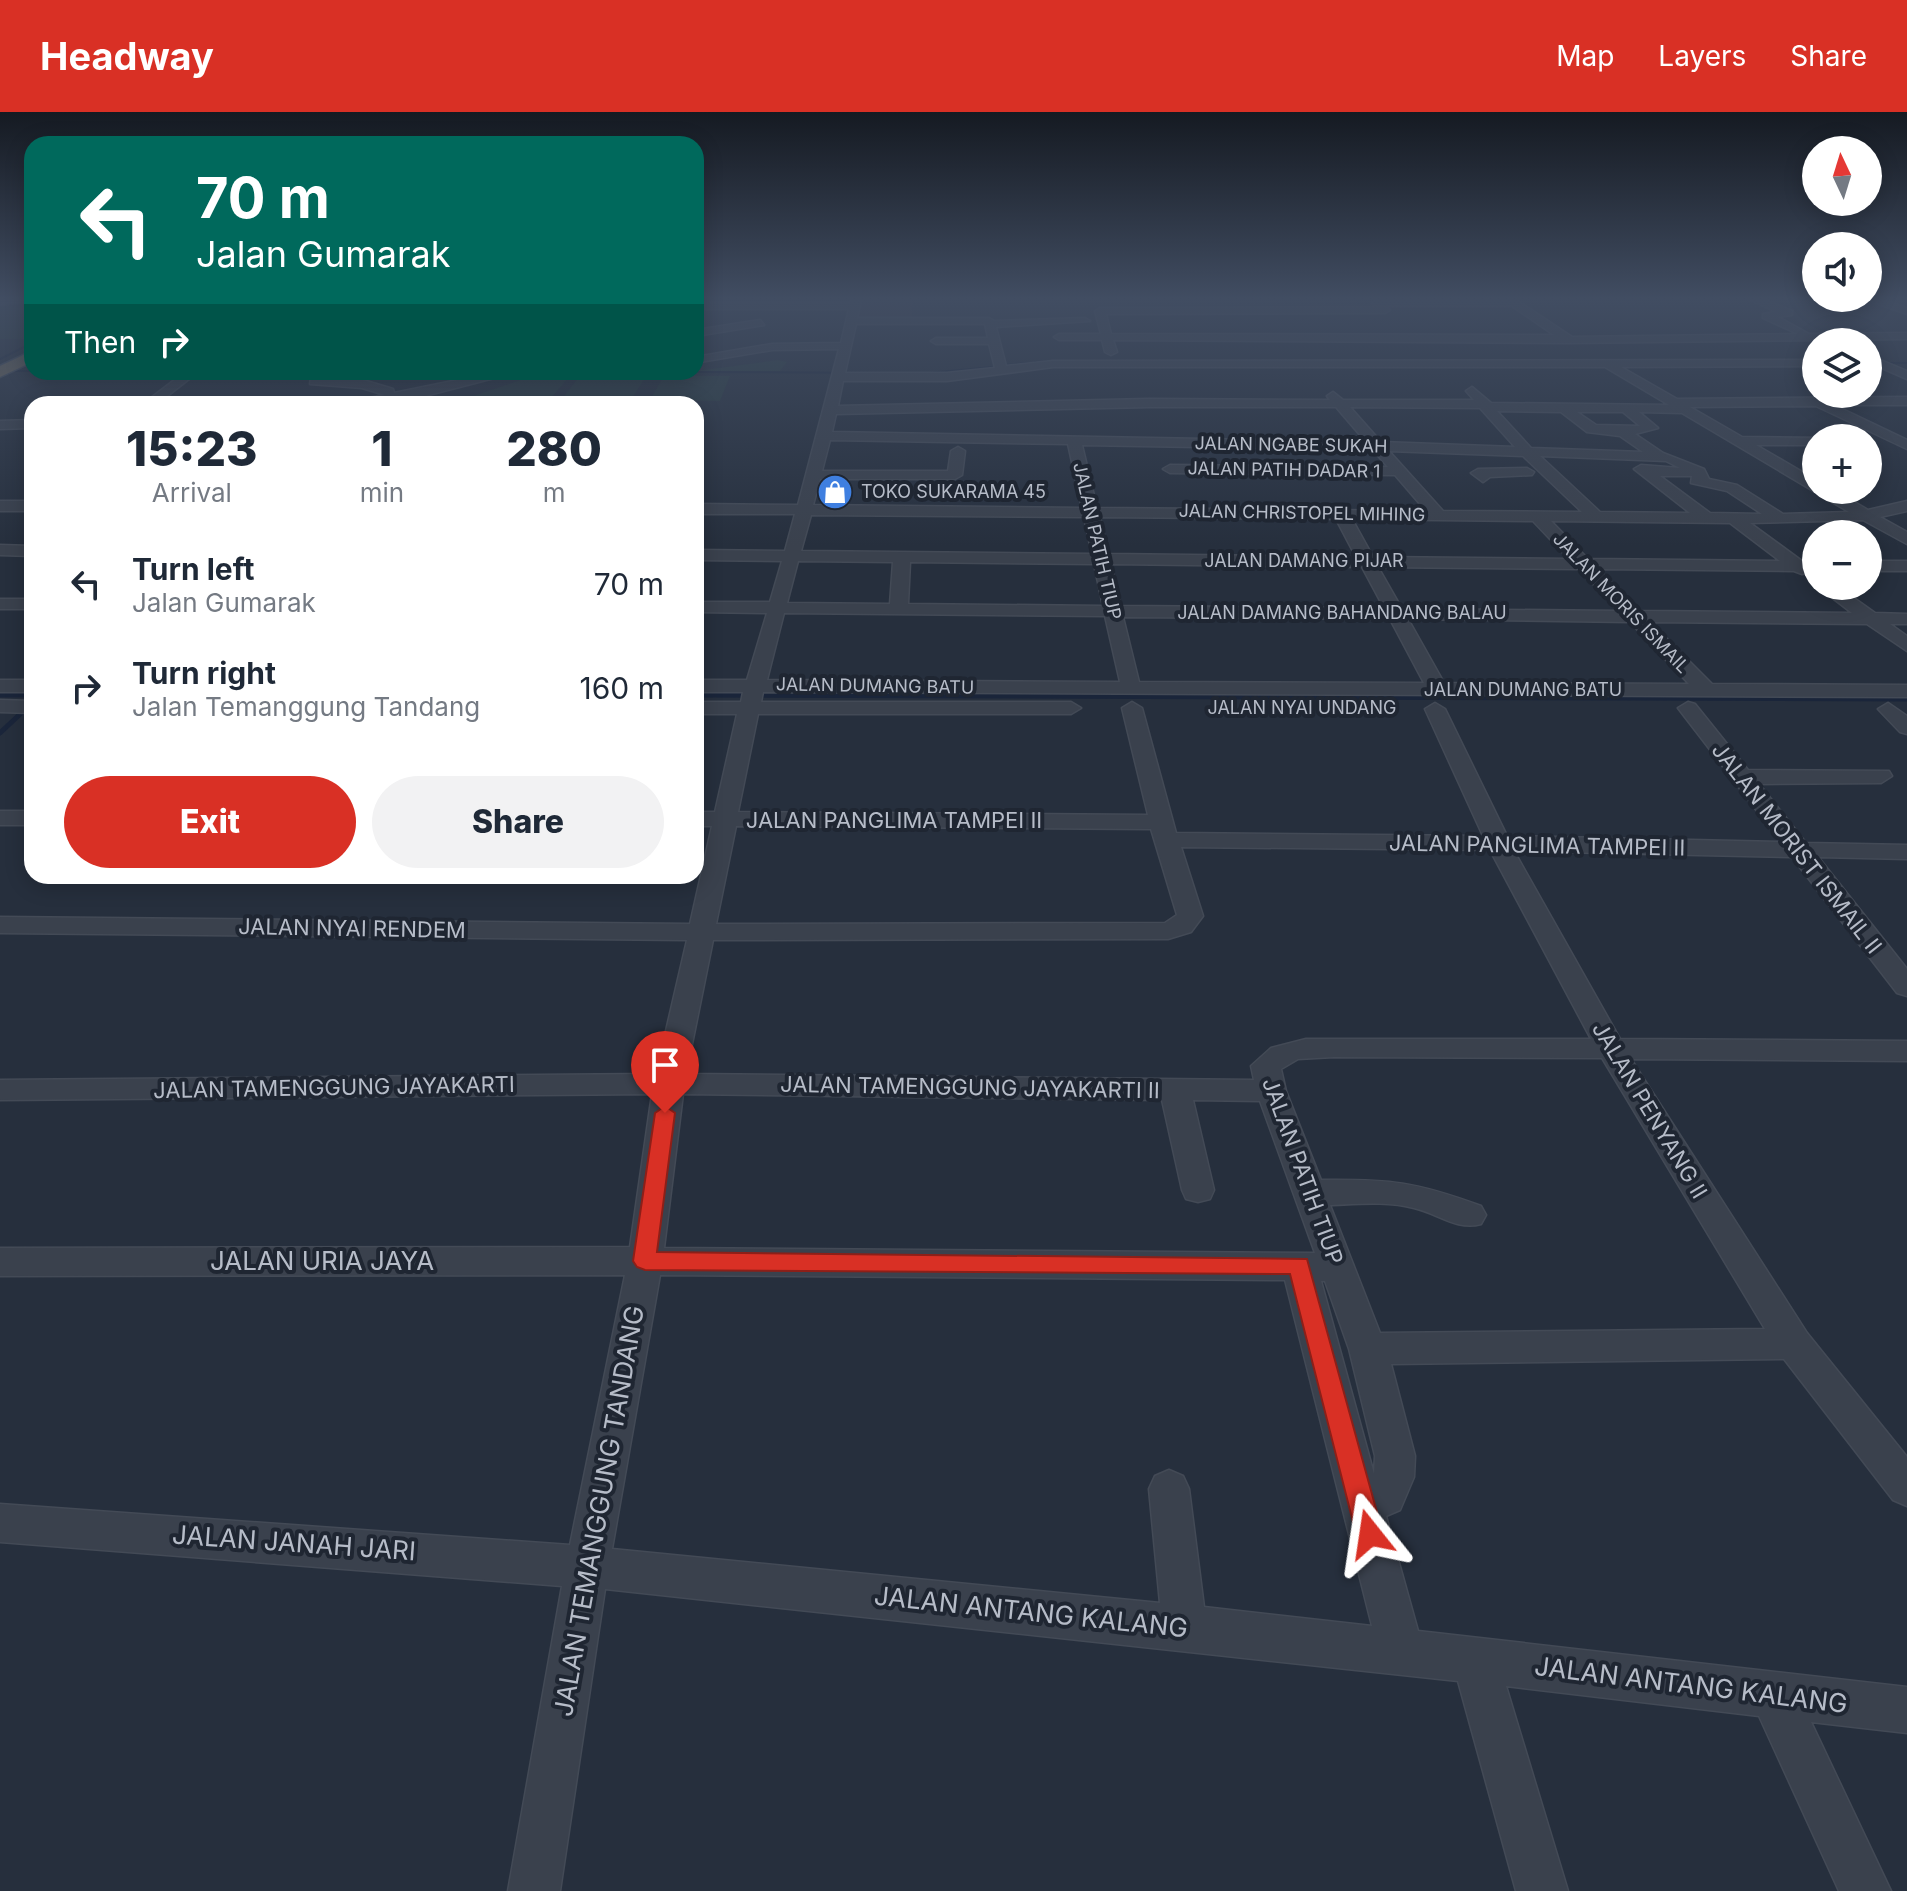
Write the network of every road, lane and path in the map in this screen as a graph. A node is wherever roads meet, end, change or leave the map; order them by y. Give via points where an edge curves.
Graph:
1 (181, 380) edge
2 (316, 380) edge
3 (477, 380) edge
4 (838, 380) edge
5 (954, 380) edge
6 (1325, 380) edge
7 (1460, 380) edge
8 (1636, 380) edge
9 (1421, 388) dead end
10 (972, 389) dead end
11 (1653, 390) junction
12 (1793, 390) dead end
13 (1625, 391) dead end
14 (1802, 394) edge
15 (160, 396) edge
16 (398, 396) edge
17 (405, 396) edge
18 (1488, 401) junction
19 (1882, 401) edge
20 (1886, 401) junction
21 (1907, 401) edge
22 (1802, 402) edge
23 (1339, 403) junction
24 (1437, 404) junction
25 (1680, 406) junction
26 (1564, 408) junction
27 (1831, 408) edge
28 (1627, 409) junction
29 (830, 410) junction
30 (1907, 411) edge
31 (24, 424) edge
32 (0, 425) edge
33 (1623, 432) junction
34 (824, 436) junction
35 (1074, 439) junction
36 (1518, 441) junction
37 (1739, 441) junction
38 (1802, 441) edge
39 (1882, 441) edge
40 (1576, 442) dead end
41 (1904, 442) edge
42 (1165, 443) junction
43 (1375, 446) junction
44 (958, 451) dead end
45 (1532, 456) junction
46 (1624, 457) junction
47 (1660, 457) junction
48 (1502, 459) dead end
49 (1398, 471) junction
50 (1548, 472) junction
51 (1645, 472) junction
52 (1699, 472) junction
53 (814, 475) junction
54 (1483, 478) dead end
55 (1802, 478) edge
56 (1176, 491) junction
57 (1766, 495) dead end
58 (1847, 504) edge
59 (0, 506) edge
60 (24, 506) edge
61 (1907, 506) edge
62 (704, 509) edge
63 (805, 509) junction
64 (1091, 511) junction
65 (1341, 514) junction
66 (1438, 515) junction
67 (1866, 515) junction
68 (1537, 516) junction
69 (1595, 516) junction
70 (1706, 518) junction
71 (1733, 518) junction
72 (1779, 518) junction
73 (1801, 519) junction
74 (1907, 539) edge
75 (0, 550) edge
76 (24, 551) edge
77 (704, 555) edge
78 (792, 557) junction
79 (902, 557) junction
80 (1100, 559) junction
81 (1364, 561) junction
82 (1581, 563) junction
83 (1802, 563) edge
84 (1882, 565) edge
85 (1802, 566) edge
86 (1907, 566) edge
87 (1189, 587) dead end
88 (1845, 600) edge
89 (0, 604) edge
90 (24, 604) edge
91 (704, 607) edge
92 (777, 608) junction
93 (899, 608) junction
94 (1113, 611) junction
95 (1197, 612) junction
96 (1397, 614) junction
97 (1634, 616) junction
98 (1871, 619) junction
99 (1907, 619) edge
100 (1907, 645) edge
101 (0, 686) edge
102 (24, 686) edge
103 (704, 687) edge
104 (1707, 691) junction
105 (1907, 691) edge
106 (752, 696) junction
107 (1132, 698) junction
108 (1436, 699) junction
109 (704, 706) edge
110 (1688, 708) junction
111 (1898, 710) edge
112 (1907, 728) edge
113 (1881, 776) dead end
114 (1740, 777) junction
115 (0, 818) edge
116 (24, 818) edge
117 (709, 818) edge
118 (1164, 831) junction
119 (1499, 845) junction
120 (1796, 850) junction
121 (1907, 852) edge
122 (0, 925) edge
123 (703, 932) junction
124 (1907, 987) edge
125 (1610, 1048) junction
126 (1907, 1051) edge
127 (669, 1084) junction
128 (0, 1090) edge
129 (1175, 1090) junction
130 (1271, 1091) junction
131 (1198, 1190) dead end
132 (1310, 1193) junction
133 (1469, 1215) dead end
134 (645, 1261) junction
135 (0, 1262) edge
136 (1299, 1265) junction
137 (1337, 1267) junction
138 (1794, 1344) junction
139 (1368, 1349) junction
140 (1907, 1487) edge
141 (1169, 1489) dead end
142 (1362, 1505) junction
143 (0, 1523) edge
144 (587, 1567) junction
145 (1184, 1627) junction
146 (1401, 1651) junction
147 (1475, 1660) junction
148 (1774, 1696) junction
149 (1907, 1710) edge
150 (534, 1891) edge
151 (1542, 1891) edge
152 (1865, 1891) edge

1 - 15 street
2 - 16 street via 363,384
3 - 17 street
4 - 29 street, JALAN TEMANGGUNG TANDANG
5 - 10 street
6 - 23 street
7 - 18 street
8 - 11 street
9 - 24 street
11 - 13 street
11 - 25 street
12 - 14 street
18 - 24 street
18 - 26 street
18 - 36 street
19 - 20 street
20 - 21 street
20 - 30 street
22 - 25 street
23 - 24 street
23 - 29 street via 1147,398
23 - 43 street
25 - 28 street
25 - 37 street
26 - 28 street
26 - 33 street via 1592,429
27 - 41 street
28 - 33 street via 1651,428
29 - 34 street, JALAN TEMANGGUNG TANDANG
31 - 32 street
33 - 47 street
34 - 35 street, JALAN NGABE SUKAH
34 - 53 street, JALAN TEMANGGUNG TANDANG
35 - 42 street, JALAN NGABE SUKAH
35 - 64 street, JALAN PATIH TIUP
36 - 40 street
36 - 45 street
37 - 38 street
37 - 55 street
39 - 41 street
42 - 43 street, JALAN NGABE SUKAH
42 - 56 street
43 - 45 street, JALAN NGABE SUKAH
43 - 49 street
44 - 53 street via 955,475
45 - 46 street, JALAN NGABE SUKAH
45 - 48 street
45 - 50 street
46 - 47 street, JALAN NGABE SUKAH
46 - 51 street
47 - 52 street, JALAN NGABE SUKAH via 1676,458
49 - 56 street, JALAN PATIH DADAR 1
49 - 66 street
50 - 54 street via 1478,473
50 - 69 street
51 - 52 street
51 - 70 street
52 - 72 street, JALAN NGABE SUKAH via 1703,477 1696,480 1732,488
53 - 63 street, JALAN TEMANGGUNG TANDANG
56 - 64 street, JALAN CHRISTOPEL MIHING
56 - 65 street, JALAN CHRISTOPEL MIHING
57 - 73 street
58 - 67 street
59 - 60 street
61 - 67 street, JALAN CHRISTOPEL MIHING
62 - 63 street, JALAN CHRISTOPEL MIHING
63 - 64 street, JALAN CHRISTOPEL MIHING
63 - 78 street, JALAN TEMANGGUNG TANDANG
64 - 80 street, JALAN PATIH TIUP
65 - 66 street, JALAN CHRISTOPEL MIHING
65 - 81 street, JALAN PENYANG II
66 - 68 street, JALAN CHRISTOPEL MIHING
67 - 73 street, JALAN CHRISTOPEL MIHING
67 - 74 street
68 - 69 street, JALAN CHRISTOPEL MIHING
68 - 82 street, JALAN MORIS ISMAIL
69 - 70 street, JALAN CHRISTOPEL MIHING
70 - 71 street, JALAN CHRISTOPEL MIHING
71 - 72 street, JALAN CHRISTOPEL MIHING
71 - 83 street
72 - 73 street, JALAN CHRISTOPEL MIHING
75 - 76 street
77 - 78 street, JALAN DAMANG PIJAR
78 - 79 street, JALAN DAMANG PIJAR
78 - 92 street, JALAN TEMANGGUNG TANDANG
79 - 80 street, JALAN DAMANG PIJAR
79 - 93 street
80 - 81 street, JALAN DAMANG PIJAR
80 - 94 street, JALAN PATIH TIUP
81 - 82 street, JALAN DAMANG PIJAR
81 - 96 street, JALAN PENYANG II
82 - 85 street, JALAN DAMANG PIJAR
82 - 97 street, JALAN MORIS ISMAIL
84 - 86 street
87 - 95 street
88 - 98 street
89 - 90 street
91 - 92 street, JALAN DAMANG BAHANDANG BALAU
92 - 93 street, JALAN DAMANG BAHANDANG BALAU
92 - 106 street, JALAN TEMANGGUNG TANDANG
93 - 94 street, JALAN DAMANG BAHANDANG BALAU
94 - 95 street, JALAN DAMANG BAHANDANG BALAU
94 - 107 street, JALAN PATIH TIUP
95 - 96 street, JALAN DAMANG BAHANDANG BALAU
96 - 97 street, JALAN DAMANG BAHANDANG BALAU
96 - 108 street, JALAN PENYANG II
97 - 98 street, JALAN DAMANG BAHANDANG BALAU
97 - 104 street, JALAN MORIS ISMAIL
98 - 99 street, JALAN DAMANG BAHANDANG BALAU
98 - 100 street
101 - 102 street
103 - 106 street
104 - 105 street, JALAN DUMANG BATU
104 - 108 street, JALAN DUMANG BATU
106 - 107 street, JALAN NYAI UNDANG
106 - 109 street, JALAN NYAI UNDANG
106 - 117 street, JALAN TEMANGGUNG TANDANG
107 - 108 street, JALAN NYAI UNDANG
107 - 118 street, JALAN PATIH TIUP
108 - 110 street, JALAN NYAI UNDANG
108 - 119 street, JALAN PENYANG II
110 - 111 street, JALAN NYAI UNDANG
110 - 114 street, JALAN MORIST ISMAIL II
111 - 112 street
113 - 114 street
114 - 120 street, JALAN MORIST ISMAIL II
115 - 116 street
117 - 118 street, JALAN PANGLIMA TAMPEI II
117 - 123 street, JALAN TEMANGGUNG TANDANG
118 - 119 street, JALAN PANGLIMA TAMPEI II
118 - 123 street, JALAN NYAI RENDEM via 1190,916 1168,931
119 - 120 street, JALAN PANGLIMA TAMPEI II
119 - 125 street, JALAN PENYANG II
120 - 121 street, JALAN PANGLIMA TAMPEI II
120 - 124 street, JALAN MORIST ISMAIL II
122 - 123 street, JALAN NYAI RENDEM
123 - 127 street, JALAN TEMANGGUNG TANDANG
125 - 126 street, JALAN PATIH TIUP
125 - 130 street, JALAN PATIH TIUP via 1293,1049 1266,1066
125 - 138 street, JALAN PENYANG II
127 - 128 street, JALAN TAMENGGUNG JAYAKARTI
127 - 129 street, JALAN TAMENGGUNG JAYAKARTI II
127 - 134 street, JALAN TEMANGGUNG TANDANG
129 - 130 street, JALAN TAMENGGUNG JAYAKARTI II
129 - 131 street
130 - 132 street, JALAN PATIH TIUP
132 - 133 street via 1384,1191 1419,1196
132 - 137 street, JALAN PATIH TIUP
134 - 135 street, JALAN URIA JAYA
134 - 136 street, JALAN URIA JAYA
134 - 144 street, JALAN TEMANGGUNG TANDANG
136 - 137 street, JALAN URIA JAYA
136 - 142 street
137 - 139 street, JALAN PATIH TIUP
138 - 139 street
138 - 140 street, JALAN PENYANG II
139 - 142 street, JALAN PATIH TIUP via 1395,1456 1386,1497
141 - 145 street
142 - 146 street
143 - 144 street, JALAN JANAH JARI
144 - 145 street, JALAN ANTANG KALANG
144 - 150 street, JALAN TEMANGGUNG TANDANG
145 - 146 street, JALAN ANTANG KALANG
146 - 147 street, JALAN ANTANG KALANG
147 - 148 street, JALAN ANTANG KALANG
147 - 151 street
148 - 149 street, JALAN ANTANG KALANG
148 - 152 street

